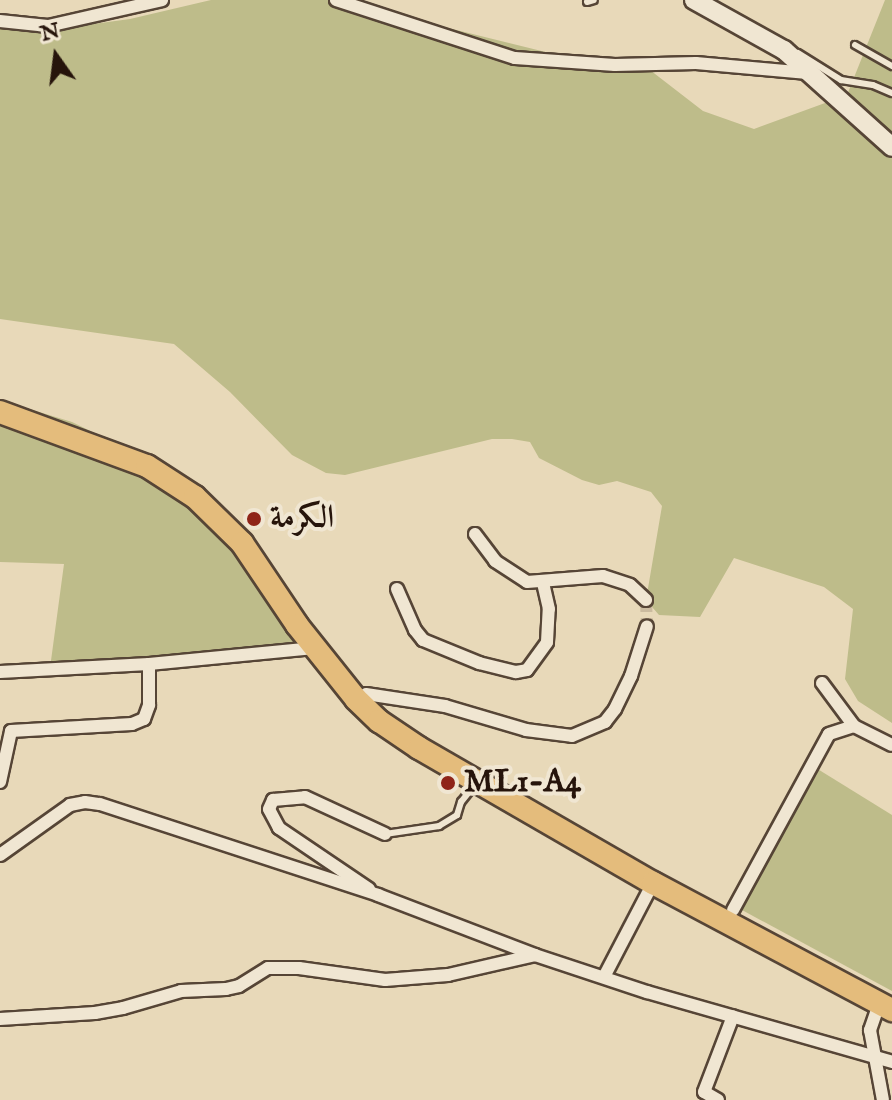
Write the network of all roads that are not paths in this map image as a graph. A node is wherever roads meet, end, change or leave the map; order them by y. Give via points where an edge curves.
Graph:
1 (162, 0) edge
2 (336, 0) edge
3 (694, 0) edge
4 (0, 21) edge
5 (855, 45) dead end
6 (791, 56) junction
7 (892, 66) edge
8 (808, 73) junction
9 (892, 93) edge
10 (892, 147) edge
11 (0, 400) edge
12 (0, 412) edge
13 (475, 534) dead end
14 (543, 583) junction
15 (397, 589) dead end
16 (646, 600) dead end
17 (647, 626) tunnel mouth
18 (314, 648) junction
19 (149, 664) junction
20 (0, 672) edge
21 (822, 683) dead end
22 (366, 694) junction
23 (854, 726) junction
24 (5, 730) edge
25 (892, 745) edge
26 (0, 782) edge
27 (477, 782) junction
28 (385, 834) joint
29 (0, 855) edge
30 (653, 883) junction
31 (378, 895) junction
32 (733, 910) junction
33 (535, 955) junction
34 (604, 977) junction
35 (888, 1003) edge
36 (733, 1016) junction
37 (0, 1019) edge
38 (873, 1056) junction
39 (892, 1062) edge
40 (718, 1100) edge
41 (883, 1100) edge

1 - 4 street via 48,26
2 - 8 street via 515,58 615,65 696,63
3 - 6 main road
5 - 7 lane
6 - 8 main road
6 - 9 lane via 797,53 841,80
8 - 10 main road
11 - 22 highway via 138,448 192,478 229,511 300,613
12 - 18 highway via 147,466 195,497 242,543
13 - 14 street via 511,573
14 - 15 street via 549,609 547,642 527,670 516,672 423,640
14 - 16 street via 603,576 630,585
17 - 22 street via 615,709 605,722 572,736 526,730 445,706
18 - 19 street
18 - 27 highway via 379,721
19 - 20 street
19 - 24 street via 148,714 138,724
21 - 23 street
22 - 32 highway via 426,738
23 - 25 street
23 - 32 street via 836,729 821,743
24 - 26 street
27 - 28 lane via 448,821
27 - 30 highway
28 - 31 street via 305,797 273,800 269,809 279,828
29 - 31 street via 70,805 85,802 118,808
30 - 34 street
30 - 35 highway
31 - 33 street
32 - 35 highway
33 - 34 street
33 - 37 street via 448,975 385,980 268,968 226,989 181,991 95,1013
34 - 36 street
35 - 38 street via 870,1030
36 - 38 street
36 - 40 street via 704,1092
38 - 39 street
38 - 41 street

